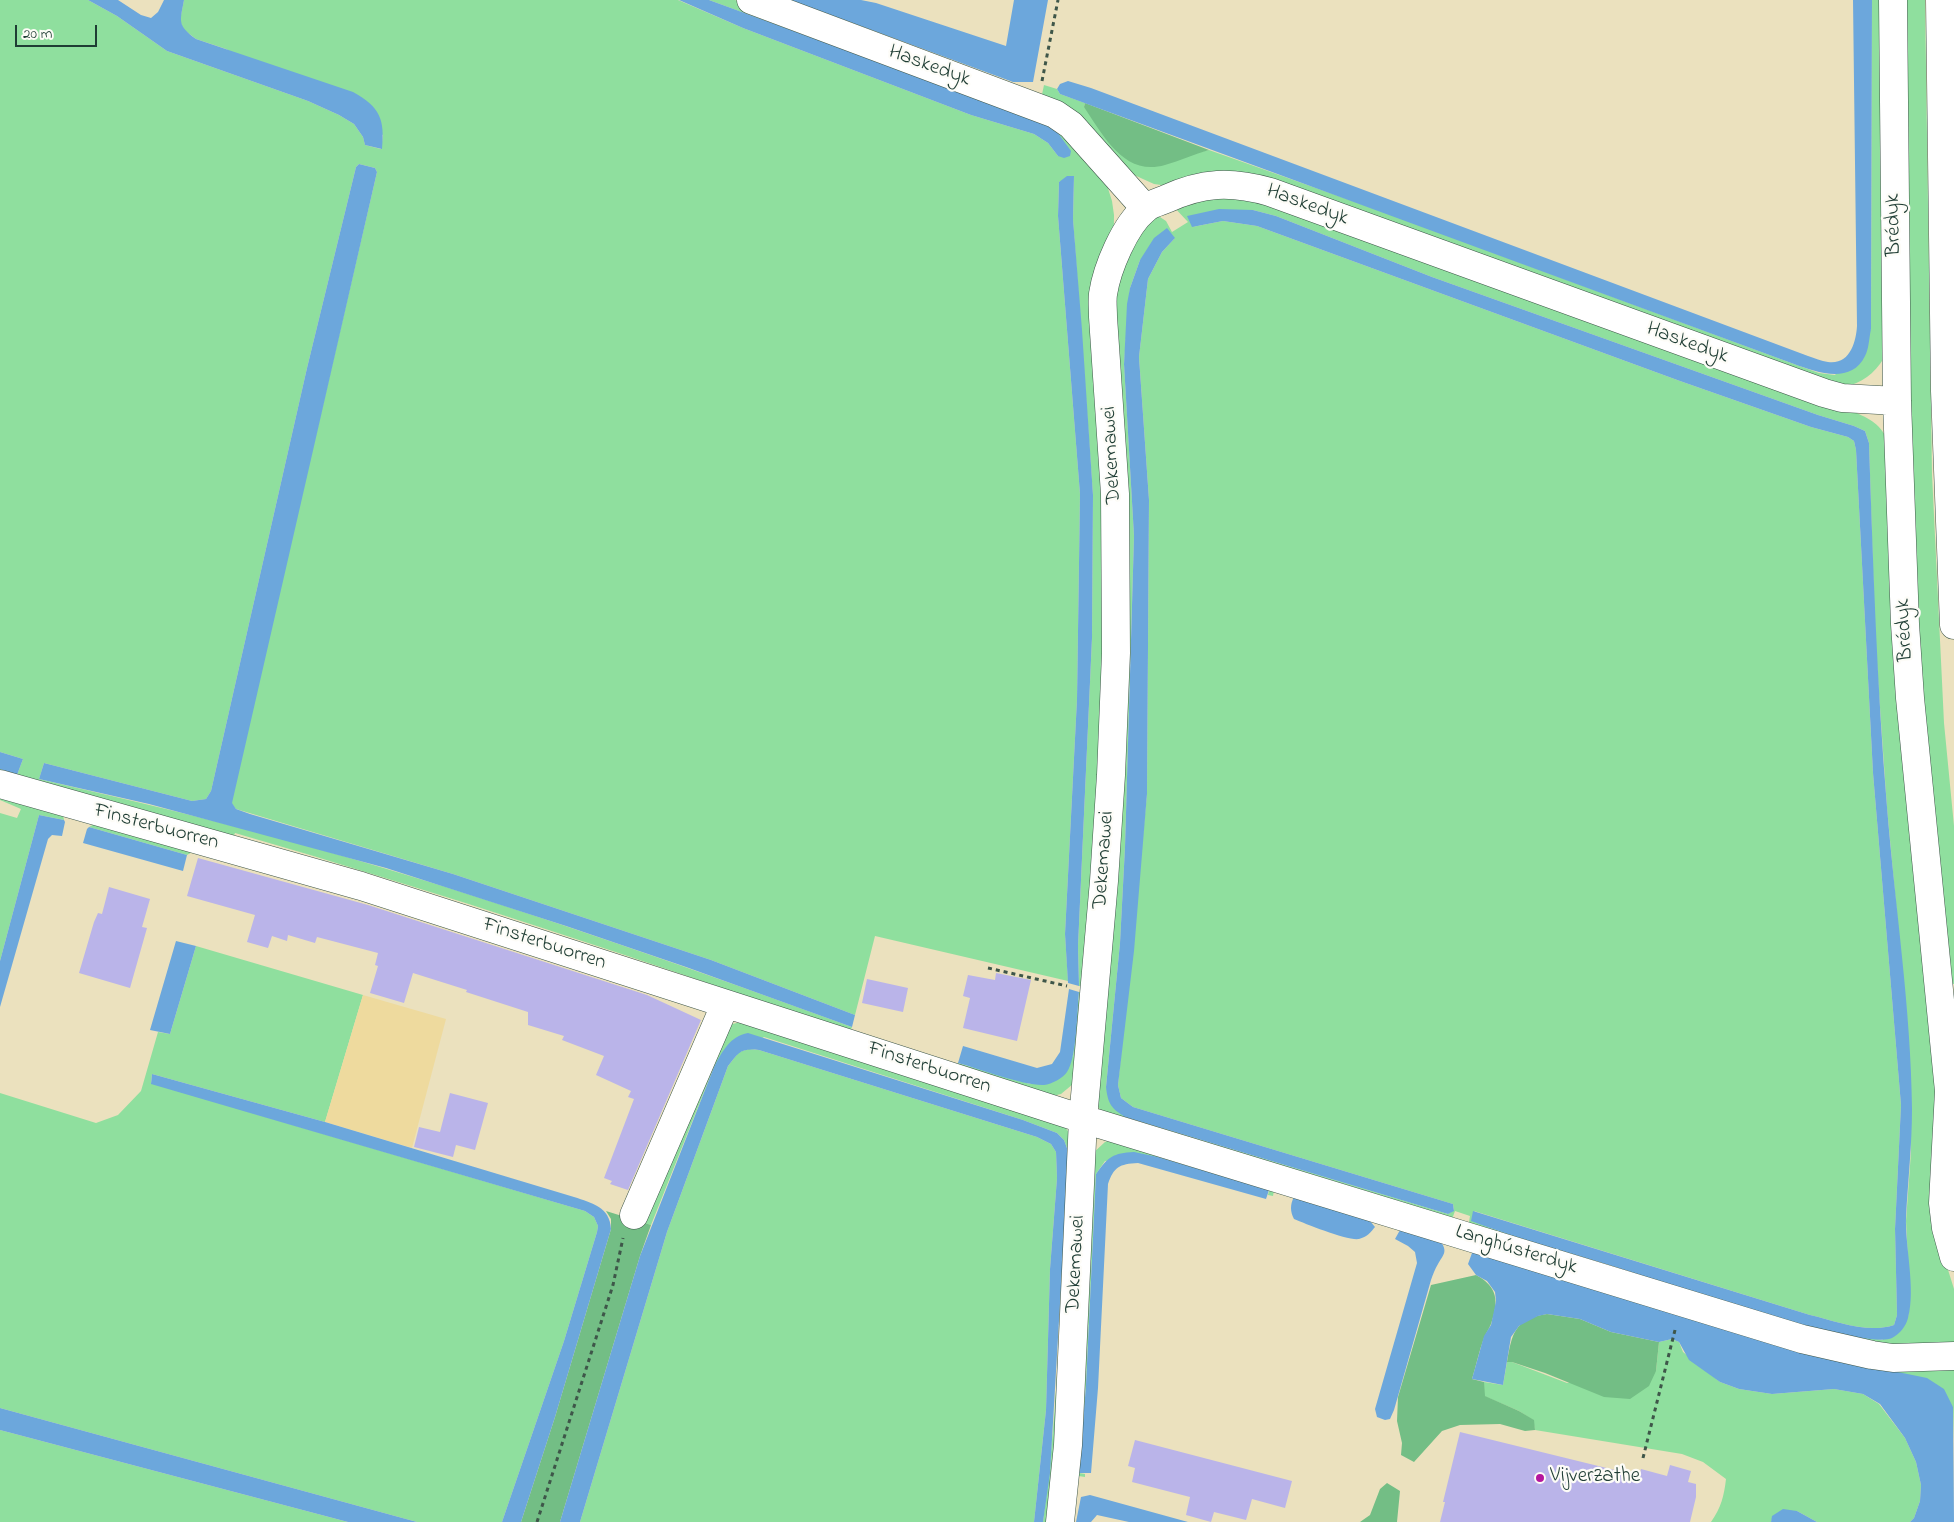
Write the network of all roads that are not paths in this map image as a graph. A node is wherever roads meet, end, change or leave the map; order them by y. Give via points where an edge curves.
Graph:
1 (752, 0) edge
2 (1893, 0) edge
3 (1940, 0) edge
4 (1145, 208) junction
5 (1897, 401) junction
6 (1954, 625) edge
7 (0, 784) edge
8 (725, 1005) junction
9 (1083, 1118) junction
10 (634, 1215) road end
11 (1954, 1257) edge
12 (1954, 1356) edge
13 (1060, 1522) edge

1 - 4 street, Haskedyk via 1055,114 1071,125
2 - 5 street, Brédyk
3 - 6 street via 1945,391
4 - 5 street, Haskedyk via 1184,191 1208,185 1249,186 1824,393 1842,398
4 - 9 street, Dekemawei via 1130,226 1117,252 1103,294 1116,494 1116,653 1104,880
5 - 11 street, Brédyk via 1910,689 1949,1091 1943,1203
7 - 8 street, Finsterbuorren via 361,886
8 - 9 street, Finsterbuorren
8 - 10 street
9 - 12 street, Langhústerdyk via 1802,1339 1893,1358
9 - 13 street, Dekemawei via 1068,1445

